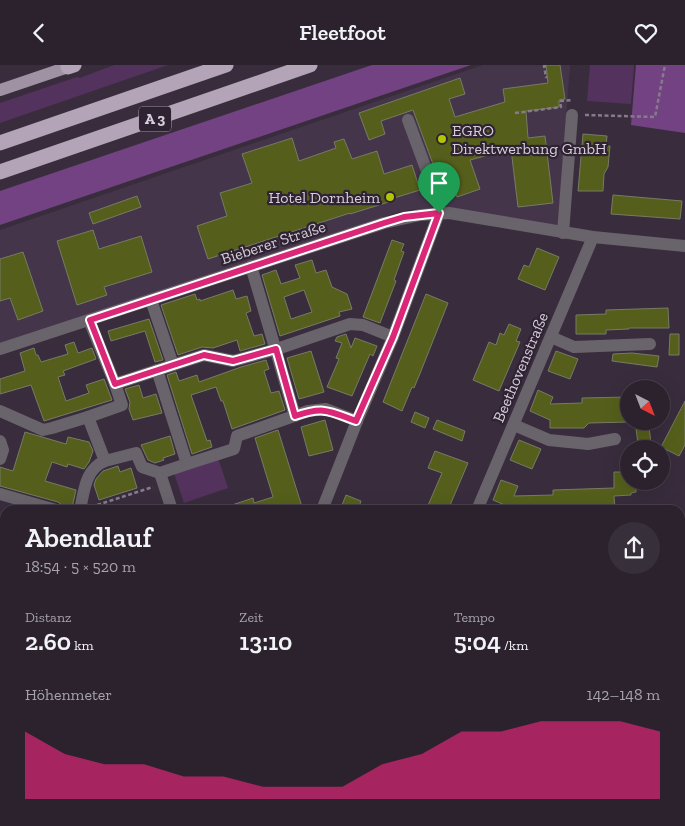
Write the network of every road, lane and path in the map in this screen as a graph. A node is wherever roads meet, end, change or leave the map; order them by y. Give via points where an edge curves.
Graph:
1 (44, 65) edge
2 (226, 65) edge
3 (310, 65) edge
4 (665, 65) edge
5 (69, 66) edge
6 (546, 66) edge
7 (547, 77) dead end
8 (34, 78) junction
9 (0, 90) edge
10 (573, 100) dead end
11 (515, 113) dead end
12 (572, 115) joint
13 (408, 120) dead end
14 (0, 143) edge
15 (0, 172) edge
16 (439, 213) junction
17 (563, 233) junction
18 (593, 237) junction
19 (685, 246) edge
20 (251, 266) junction
21 (151, 300) junction
22 (90, 320) junction
23 (393, 337) junction
24 (551, 337) junction
25 (650, 344) dead end
26 (0, 349) edge
27 (276, 349) junction
28 (173, 365) junction
29 (157, 371) junction
30 (115, 384) junction
31 (0, 411) edge
32 (295, 416) junction
33 (88, 417) junction
34 (356, 421) junction
35 (514, 425) junction
36 (615, 439) dead end
37 (0, 441) edge
38 (0, 459) edge
39 (105, 461) junction
40 (187, 464) junction
41 (162, 479) junction
42 (0, 494) edge
43 (38, 505) edge
44 (82, 505) edge
45 (94, 505) edge
46 (170, 505) edge
47 (324, 505) edge
48 (479, 505) edge

1 - 8 main road
2 - 14 highway, A 3
3 - 15 highway, A 3
4 - 12 path via 654,117
5 - 8 main road
6 - 7 path
8 - 9 main road
10 - 11 path via 559,102 561,107
12 - 17 street via 568,205
13 - 16 street via 439,204
16 - 17 street, Bieberer Straße
16 - 20 street, Bieberer Straße via 404,217
16 - 23 street
17 - 18 street, Bieberer Straße
18 - 19 street, Bieberer Straße
18 - 24 street, Beethovenstraße
20 - 21 street, Bieberer Straße
20 - 27 street
21 - 22 street, Bieberer Straße
21 - 28 street
22 - 26 street, Bieberer Straße
22 - 30 street
23 - 27 street via 363,325 350,324
23 - 34 street
24 - 25 street via 574,347
24 - 35 street, Beethovenstraße
27 - 28 street via 233,361 204,355
27 - 32 street
28 - 29 street
29 - 30 street
29 - 40 street
30 - 33 street via 122,405
31 - 33 street via 43,430
32 - 34 street via 326,409
32 - 40 street via 237,436 234,449
33 - 39 street
34 - 47 street
35 - 36 street via 549,440 588,444
35 - 48 street, Beethovenstraße
37 - 38 street
39 - 41 street via 136,453 142,467
39 - 44 street via 91,471
40 - 41 street
41 - 45 path
41 - 46 street
42 - 43 street

